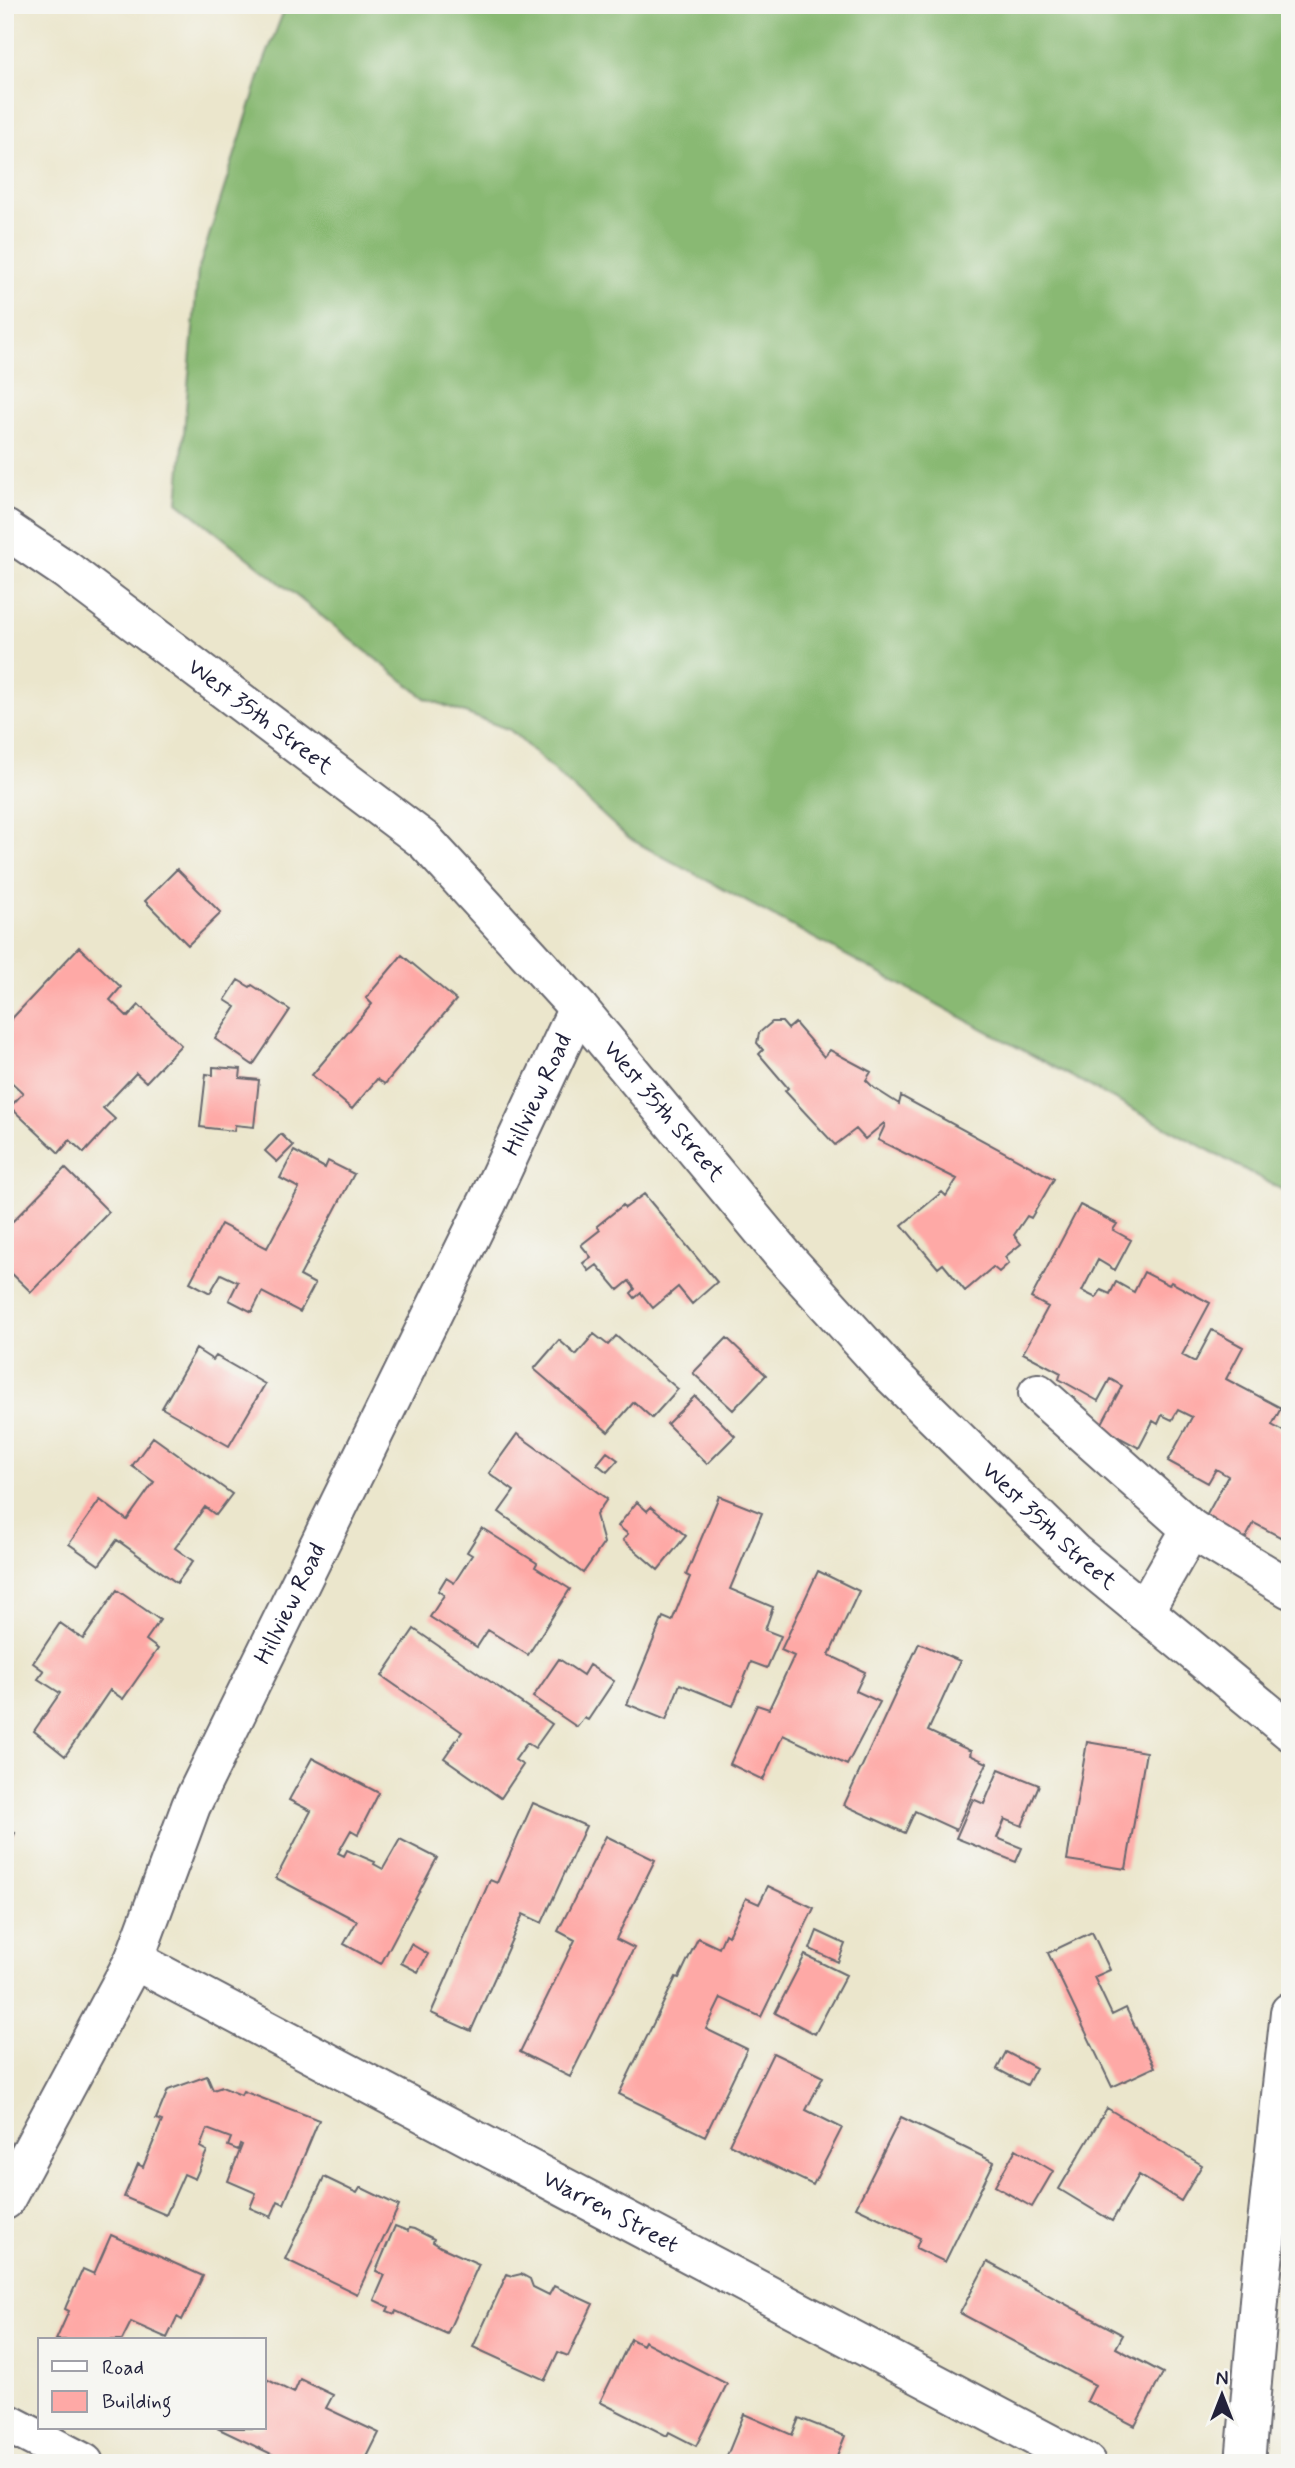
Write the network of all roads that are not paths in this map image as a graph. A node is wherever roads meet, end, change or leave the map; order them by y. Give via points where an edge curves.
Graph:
1 (5, 529) edge
2 (578, 1008) junction
3 (1038, 1393) dead end
4 (1191, 1529) junction
5 (1290, 1589) edge
6 (1144, 1611) junction
7 (1290, 1731) edge
8 (134, 1960) junction
9 (1290, 2012) edge
10 (7, 2190) edge
11 (5, 2421) edge
12 (84, 2463) edge
13 (1086, 2463) edge
14 (1245, 2463) edge

1 - 2 street, West 35th Street via 425,841
2 - 6 street, West 35th Street via 783,1255 890,1373 1074,1553
2 - 8 street, Hillview Road via 191,1807
3 - 4 street
4 - 5 street
4 - 6 street
6 - 7 street, West 35th Street
8 - 10 street, Hillview Road
8 - 13 street, Warren Street
9 - 14 street
11 - 12 street

